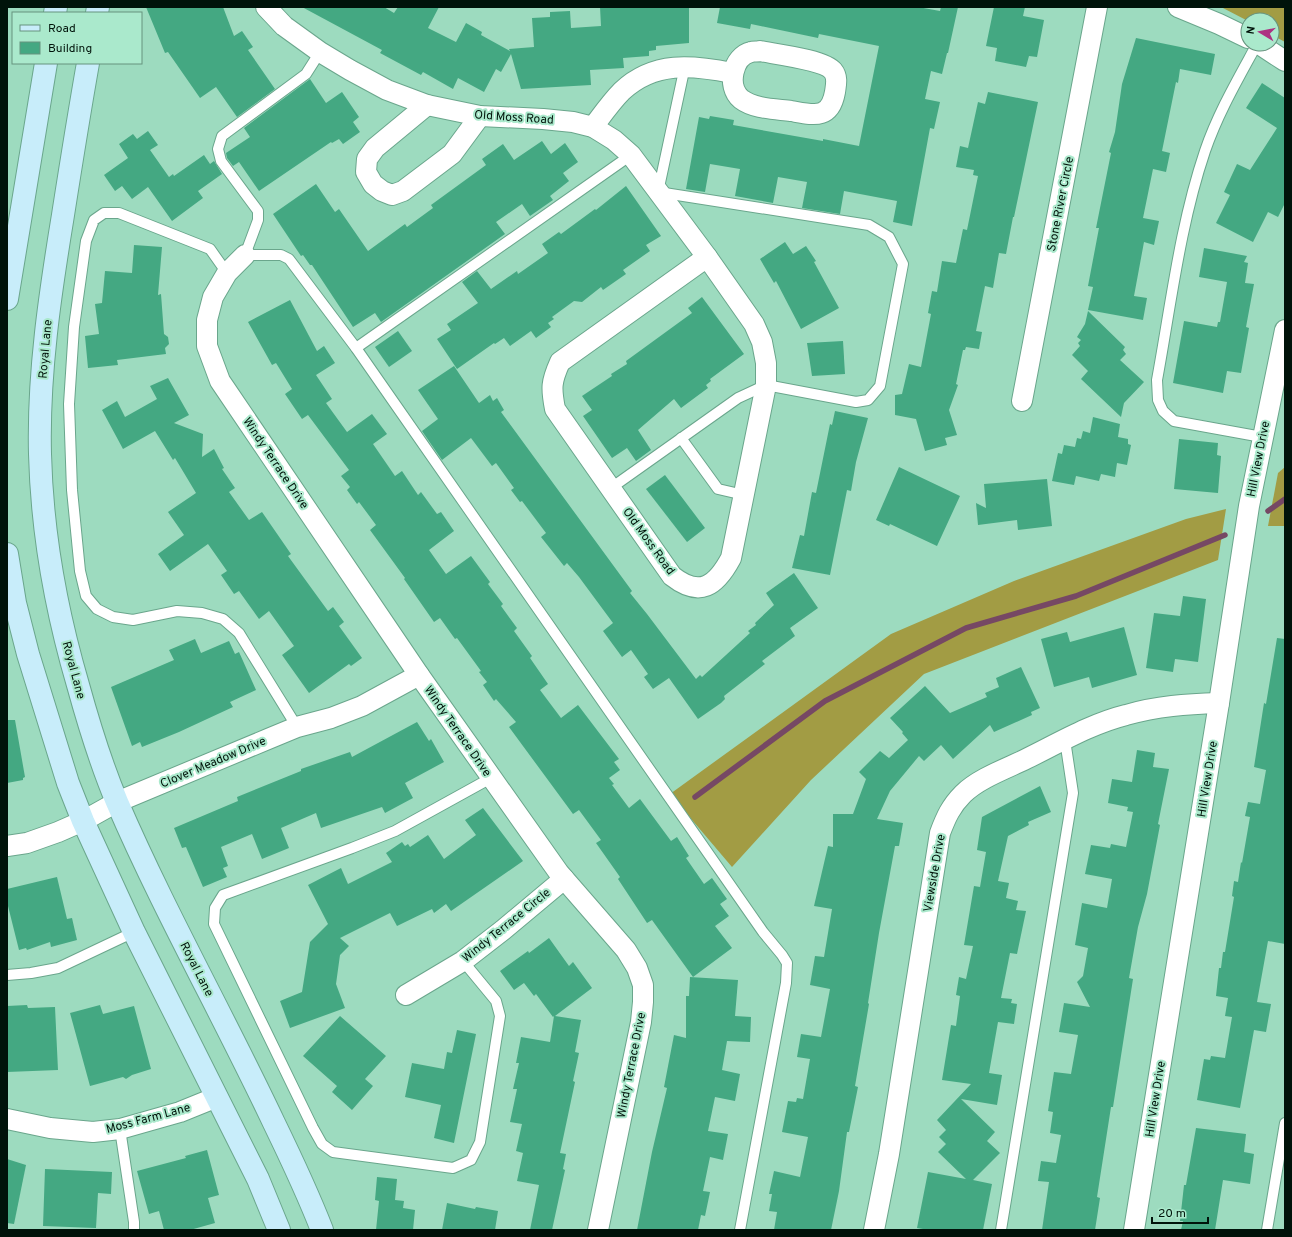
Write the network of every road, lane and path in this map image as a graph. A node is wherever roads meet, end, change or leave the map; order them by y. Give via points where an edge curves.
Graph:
1 (266, 7) edge
2 (1097, 7) edge
3 (1178, 7) edge
4 (1240, 34) edge
5 (320, 52) junction
6 (1254, 52) edge
7 (1271, 52) edge
8 (1285, 61) edge
9 (46, 64) edge
10 (88, 64) edge
11 (685, 66) junction
12 (732, 73) junction
13 (427, 105) junction
14 (480, 116) junction
15 (593, 127) junction
16 (631, 155) junction
17 (658, 192) junction
18 (245, 255) junction
19 (707, 257) junction
20 (227, 274) junction
21 (7, 299) edge
22 (1285, 330) edge
23 (356, 348) junction
24 (766, 385) junction
25 (1022, 401) dead end
26 (1262, 437) junction
27 (681, 438) junction
28 (611, 488) junction
29 (744, 495) junction
30 (7, 554) edge
31 (419, 676) junction
32 (1219, 703) junction
33 (297, 727) junction
34 (1065, 740) junction
35 (491, 778) junction
36 (117, 802) junction
37 (83, 820) junction
38 (7, 846) edge
39 (564, 879) junction
40 (134, 932) junction
41 (464, 961) junction
42 (7, 975) edge
43 (406, 995) dead end
44 (217, 1096) junction
45 (7, 1119) edge
46 (1285, 1123) edge
47 (120, 1129) junction
48 (134, 1230) edge
49 (278, 1230) edge
50 (322, 1230) edge
51 (598, 1230) edge
52 (740, 1230) edge
53 (874, 1230) edge
54 (1001, 1230) edge
55 (1134, 1230) edge
56 (1267, 1230) edge

1 - 5 street, Old Moss Road via 284,26
2 - 25 street, Stone River Circle
3 - 4 street
5 - 13 street, Old Moss Road via 387,90
5 - 18 lane via 306,74 222,136 218,149 222,161 258,211 258,220
6 - 26 lane via 1226,102 1206,150 1186,220 1156,380 1158,400 1163,411 1174,421
7 - 8 street
9 - 21 main road
10 - 36 main road, Royal Lane via 52,285 42,381 40,454 47,541 64,637 90,730
11 - 12 street
11 - 15 street via 665,68 642,77 622,91
11 - 17 lane
12 - 12 street via 740,59 750,52 760,51 822,63 833,71 837,81 833,103 824,112 813,115 753,105 741,98 733,88
13 - 14 street, Old Moss Road
13 - 14 street via 375,148 367,159 366,172 373,184 382,191 392,195 403,191 452,154
14 - 15 street, Old Moss Road via 543,119
15 - 16 street, Old Moss Road
16 - 17 street, Old Moss Road
16 - 23 lane
17 - 19 street, Old Moss Road
17 - 24 lane via 868,225 889,237 903,264 880,386 868,400 856,402
18 - 20 street, Windy Terrace Drive
18 - 23 lane via 281,255 289,259
19 - 24 street, Old Moss Road via 754,324 762,342 766,363
19 - 28 street, Old Moss Road via 560,362 553,378 552,394 556,409
20 - 31 street, Windy Terrace Drive via 214,297 207,320 207,346 220,381
20 - 33 lane via 210,249 119,213 104,213 94,220 86,241 74,328 69,404 72,490 80,571 86,596 97,609 113,617 133,620 177,611 202,613 224,619 239,633
22 - 26 street, Hill View Drive
23 - 52 lane via 787,963 786,983
24 - 27 lane via 738,398
24 - 29 street, Old Moss Road
26 - 32 street, Hill View Drive
27 - 28 lane
27 - 29 lane via 718,489
28 - 29 street, Old Moss Road via 672,576 682,584 698,588 712,584 724,572 731,558
30 - 37 main road via 15,603 28,654 68,783
31 - 33 street, Clover Meadow Drive via 362,706
31 - 35 street, Windy Terrace Drive
32 - 34 street, Viewside Drive via 1185,704 1125,715 1095,725
32 - 55 street, Hill View Drive
33 - 36 street, Clover Meadow Drive
34 - 53 street, Viewside Drive via 986,778 964,793 948,813 940,833 889,1154
34 - 54 lane via 1073,793
35 - 39 street, Windy Terrace Drive
35 - 41 lane via 395,831 223,895 215,908 214,924 217,931 312,1128 322,1144 333,1152 453,1168 471,1160 480,1142 500,1016 496,1002
36 - 37 street, Clover Meadow Drive
36 - 50 main road, Royal Lane via 154,883 254,1080
37 - 38 street, Clover Meadow Drive via 27,843
37 - 40 main road
39 - 41 street, Windy Terrace Circle
39 - 51 street, Windy Terrace Drive via 626,950 637,968 643,985 641,1022
40 - 42 lane via 58,968 31,974
40 - 44 main road
41 - 43 street, Windy Terrace Circle
44 - 47 street, Moss Farm Lane via 180,1112
44 - 49 main road via 258,1179
45 - 47 street, Moss Farm Lane via 50,1128 93,1132
46 - 56 lane
47 - 48 lane

